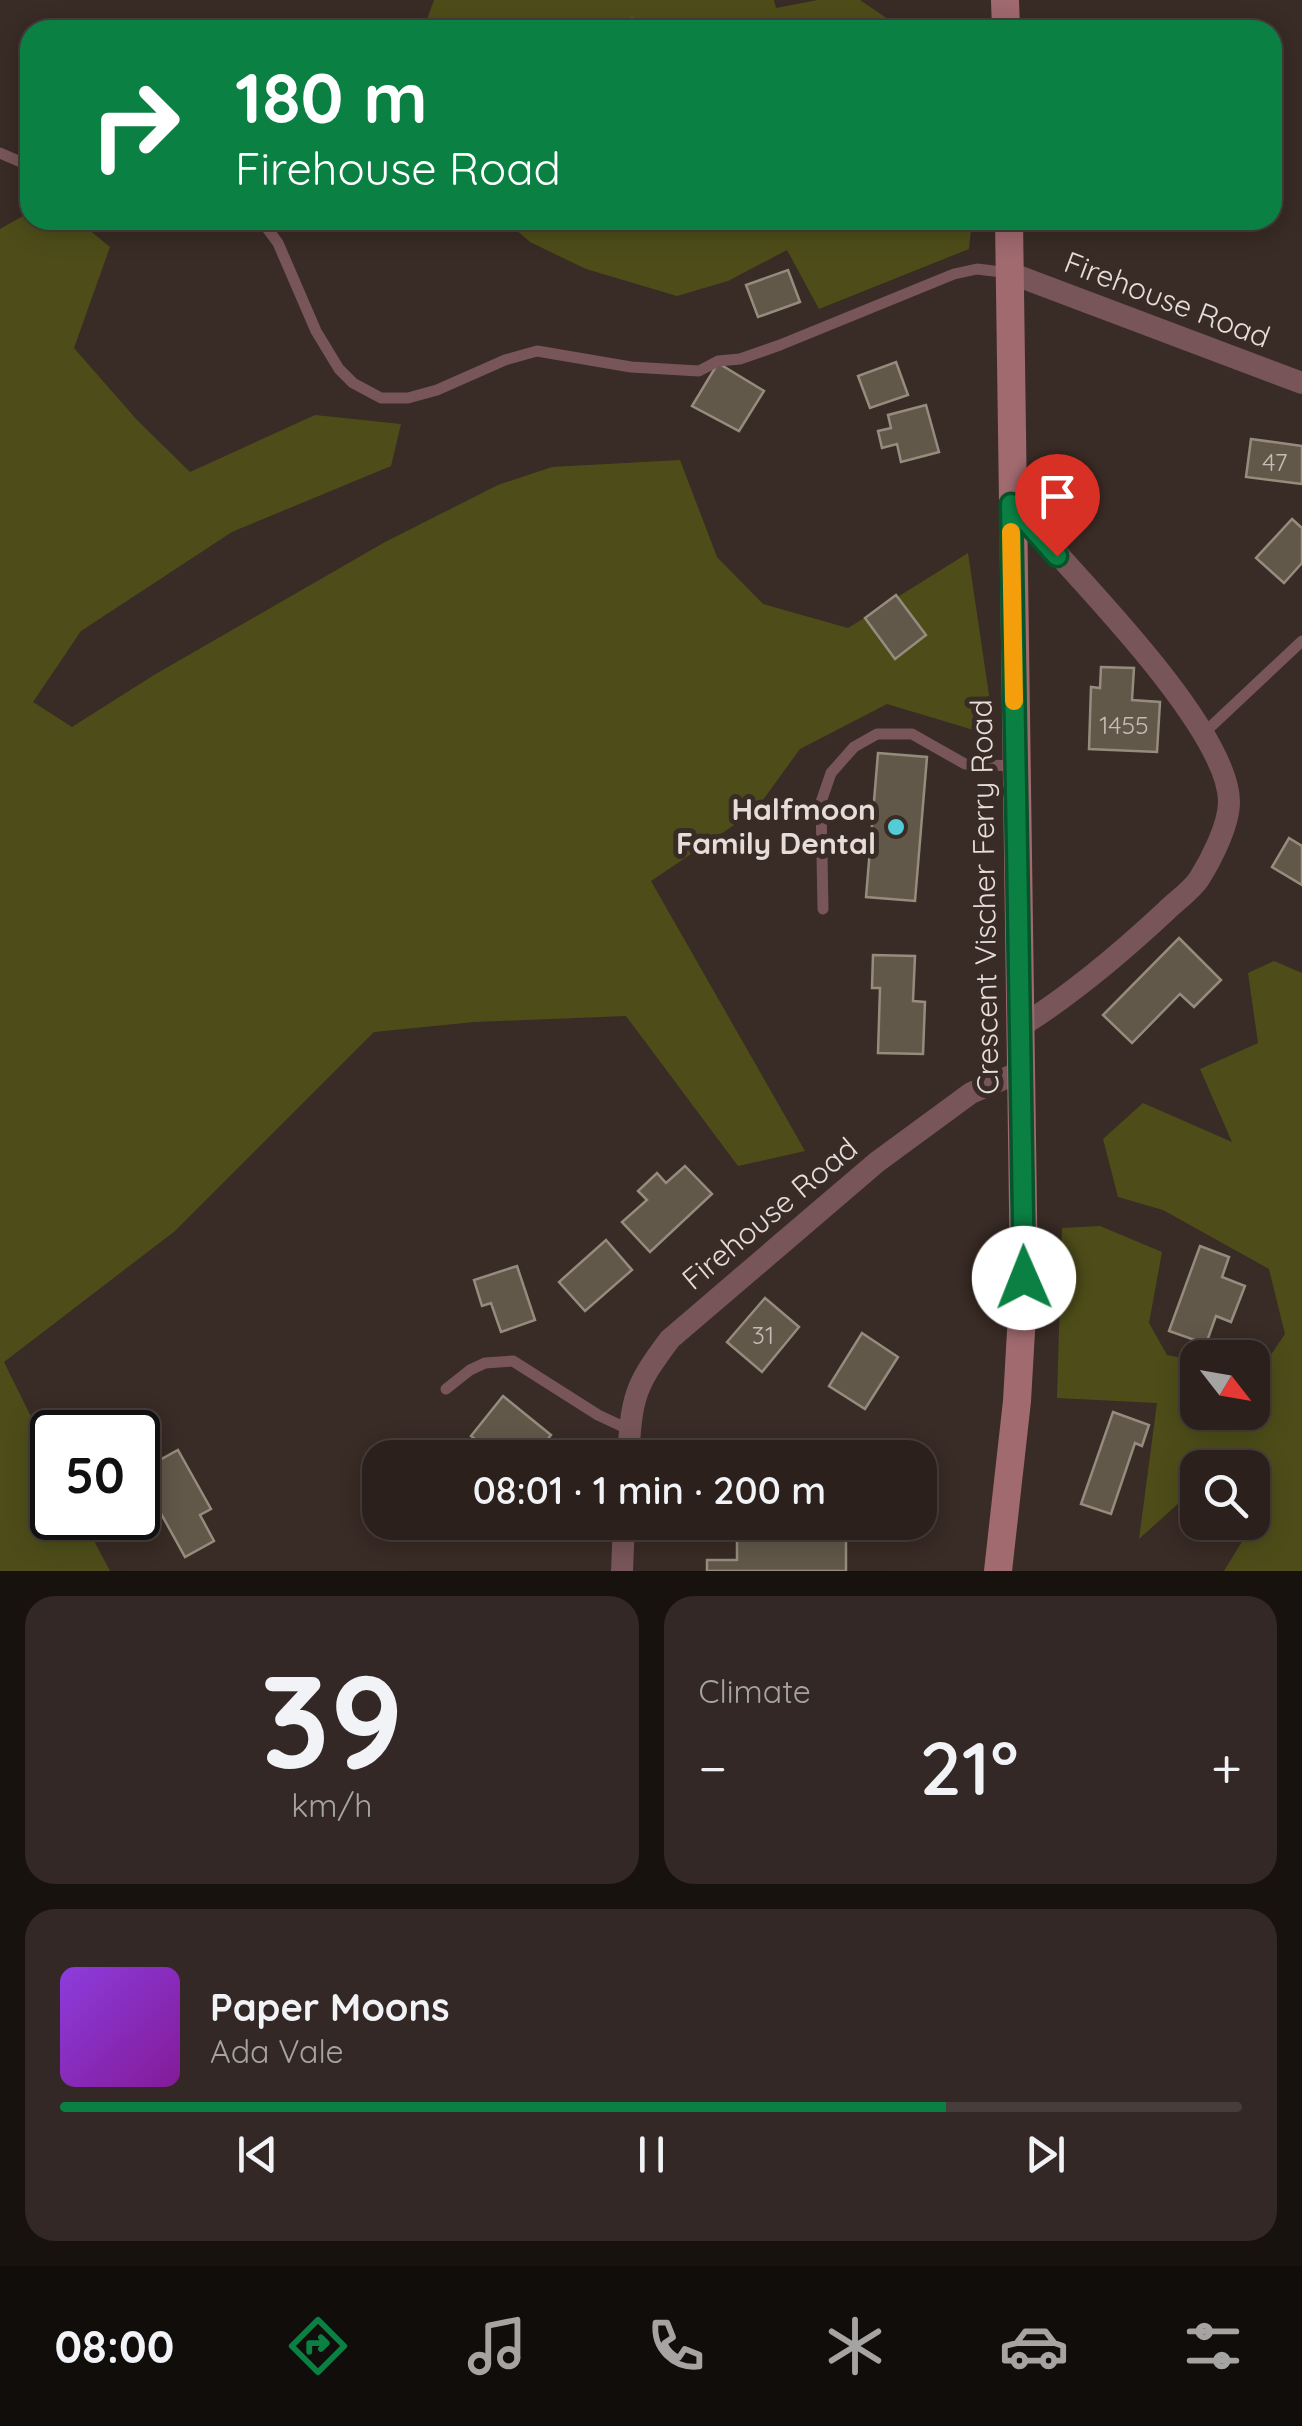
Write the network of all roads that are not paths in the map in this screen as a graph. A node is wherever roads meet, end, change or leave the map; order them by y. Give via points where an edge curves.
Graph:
1 (268, 230) edge
2 (1009, 230) edge
3 (1010, 274) junction
4 (1302, 383) edge
5 (1011, 504) junction
6 (1302, 641) edge
7 (1204, 734) junction
8 (1015, 766) junction
9 (823, 909) dead end
10 (1023, 1025) junction
11 (1022, 1071) junction
12 (446, 1389) dead end
13 (630, 1430) junction
14 (629, 1440) edge
15 (623, 1540) edge
16 (622, 1571) edge
17 (998, 1571) edge

1 - 3 lane via 329,354 353,383 381,398 437,390 538,351 699,371 954,274
2 - 3 main road, Crescent Vischer Ferry Road
3 - 4 street, Firehouse Road
3 - 5 main road, Crescent Vischer Ferry Road
5 - 7 street via 1172,686
5 - 8 main road, Crescent Vischer Ferry Road
6 - 7 lane
7 - 10 street via 1224,772 1230,803 1198,880 1123,951
8 - 9 lane via 965,764 912,734 877,734 854,748 831,773 822,802
8 - 10 main road, Crescent Vischer Ferry Road
10 - 11 main road, Crescent Vischer Ferry Road
11 - 13 street, Firehouse Road via 971,1093 876,1162 670,1340 644,1373
11 - 17 main road, Crescent Vischer Ferry Road via 1024,1278
12 - 13 lane via 485,1363 513,1361
13 - 14 street, Firehouse Road
15 - 16 street

